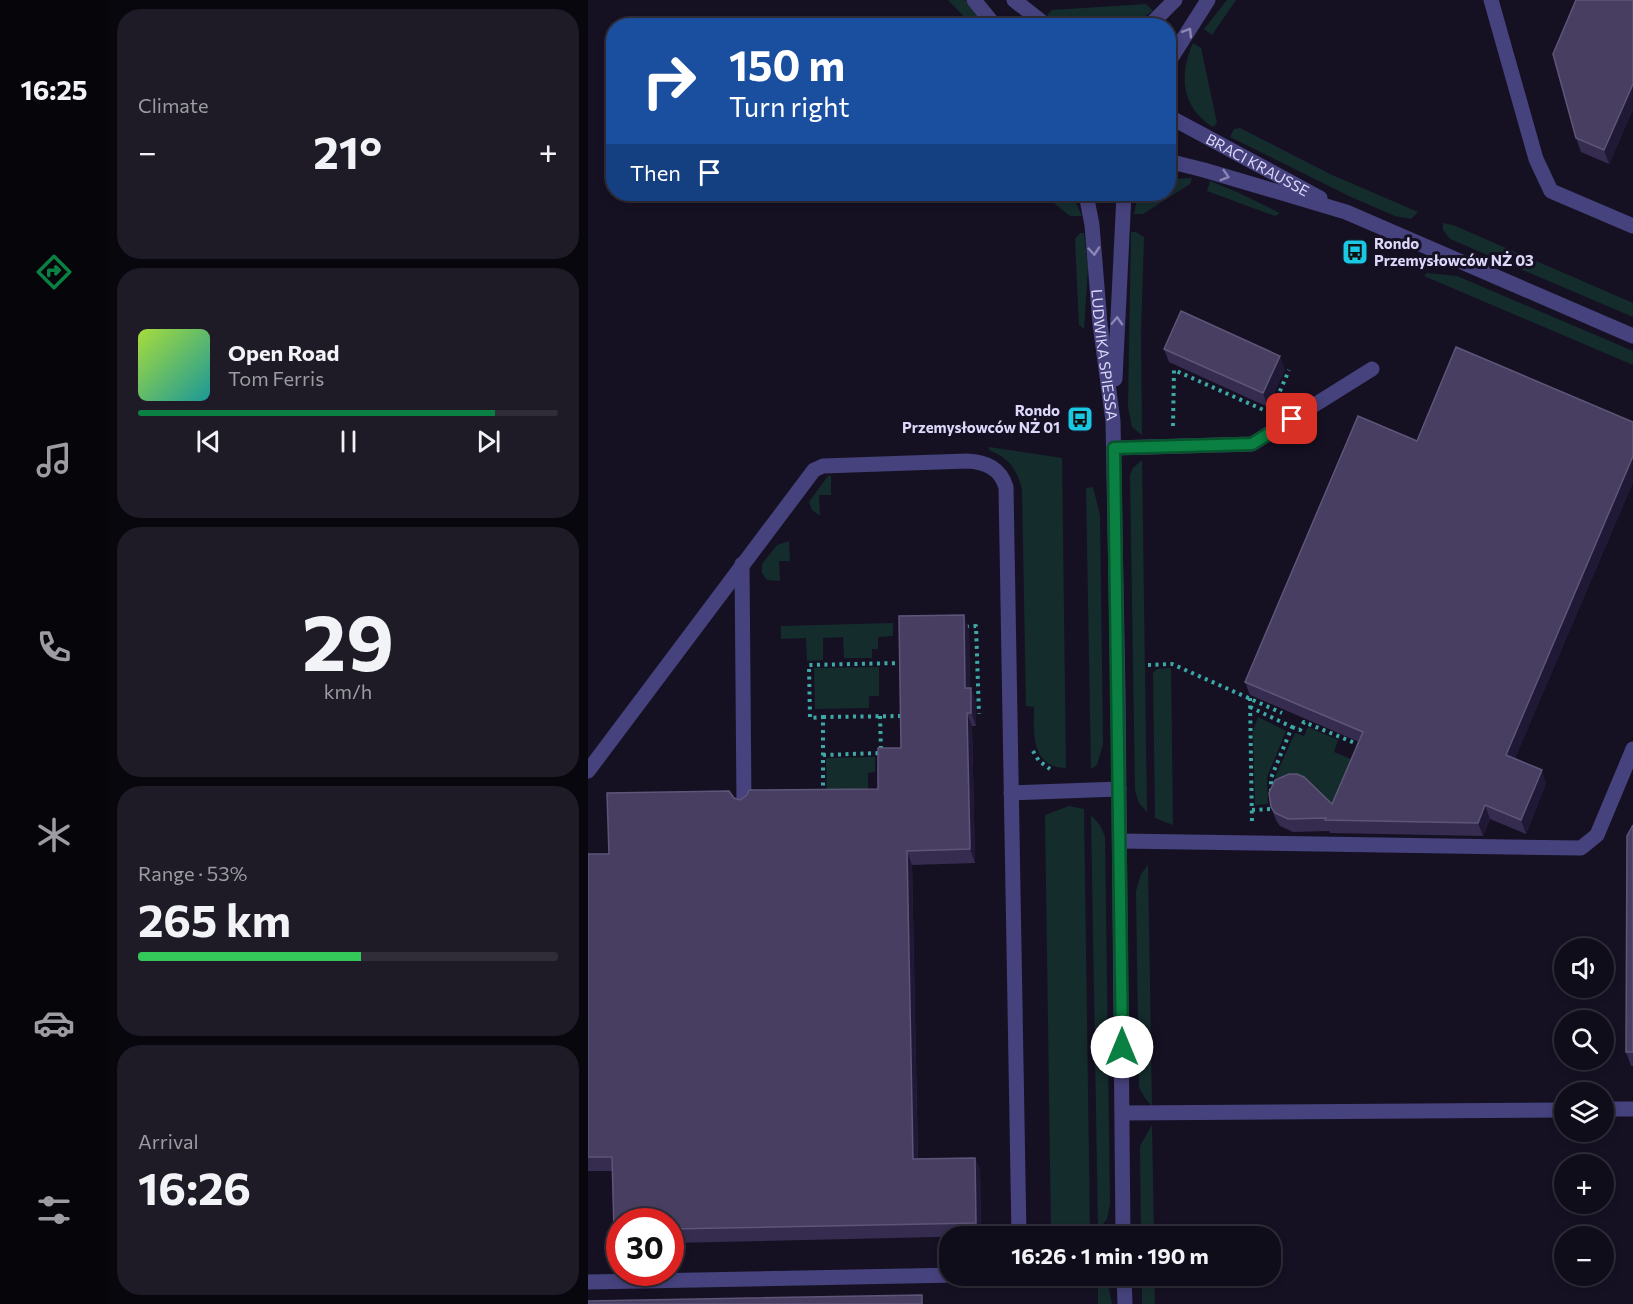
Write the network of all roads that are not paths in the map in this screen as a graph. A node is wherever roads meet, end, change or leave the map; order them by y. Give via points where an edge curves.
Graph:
1 (974, 0) edge
2 (1014, 0) edge
3 (1176, 0) edge
4 (1208, 0) edge
5 (1491, 0) edge
6 (989, 18) edge
7 (1037, 18) edge
8 (1157, 18) edge
9 (1176, 50) edge
10 (1176, 120) edge
11 (1176, 164) edge
12 (1087, 201) edge
13 (1124, 201) edge
14 (1347, 212) junction
15 (1633, 226) edge
16 (1633, 336) edge
17 (1372, 369) dead end
18 (1113, 421) junction
19 (1114, 448) junction
20 (742, 564) junction
21 (1633, 748) edge
22 (588, 771) edge
23 (1119, 789) junction
24 (1011, 793) junction
25 (744, 804) edge
26 (1120, 841) junction
27 (1614, 1109) edge
28 (1633, 1109) edge
29 (1554, 1110) edge
30 (1123, 1113) junction
31 (1019, 1226) edge
32 (1124, 1226) edge
33 (939, 1275) edge
34 (588, 1282) edge
35 (1124, 1286) edge
36 (1125, 1304) edge

1 - 6 street
2 - 7 street
3 - 8 street
9 -> 4 street
5 - 15 street via 1536,159 1551,191
10 - 14 street, BRACI KRAUSSE
11 -> 14 street, BRACI KRAUSSE
12 -> 18 street, LUDWIKA SPIESSA
18 -> 13 street
14 - 16 street, BRACI KRAUSSE
17 - 19 street via 1252,444
18 - 19 street, LUDWIKA SPIESSA
19 - 23 street, LUDWIKA SPIESSA
20 - 22 street
20 - 24 street via 808,477 823,466 967,461 994,467 1006,488
20 - 25 street
21 - 26 street via 1597,835 1581,848
23 - 24 street
23 - 26 street, LUDWIKA SPIESSA
24 - 31 street
26 - 30 street, LUDWIKA SPIESSA
27 - 28 street
29 - 30 street
30 - 32 street, LUDWIKA SPIESSA
33 - 34 street
35 - 36 street

